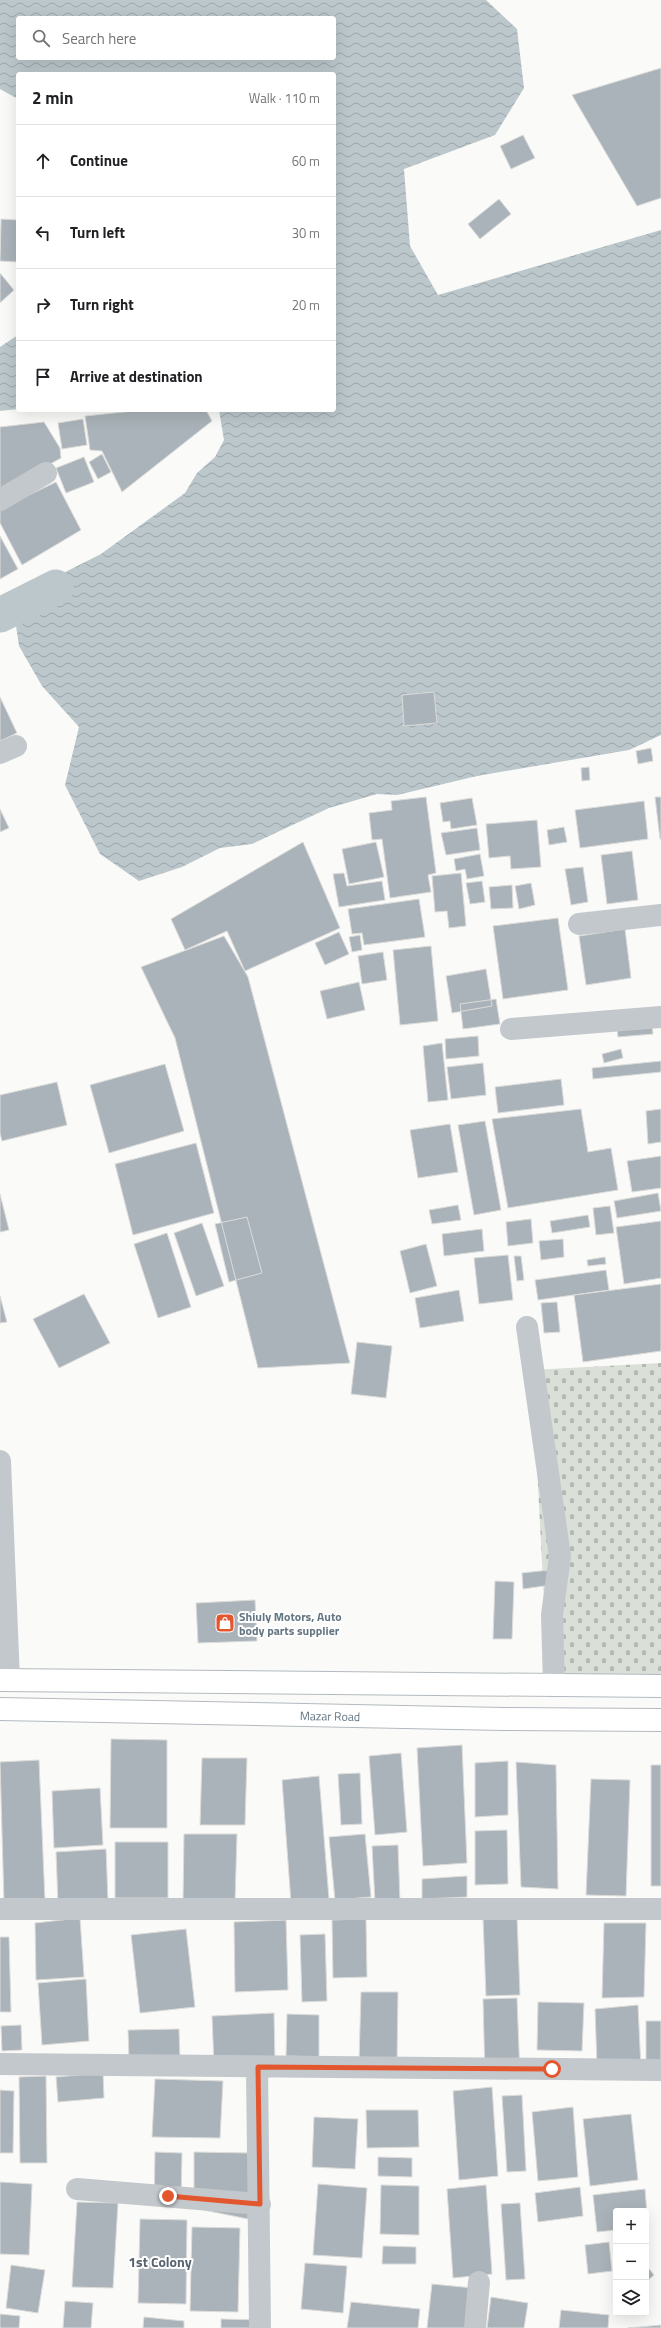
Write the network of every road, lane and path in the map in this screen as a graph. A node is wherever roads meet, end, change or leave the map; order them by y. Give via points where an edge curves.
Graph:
1 (46, 473) dead end
2 (0, 500) edge
3 (661, 915) edge
4 (579, 924) dead end
5 (661, 1017) edge
6 (511, 1029) dead end
7 (527, 1327) dead end
8 (0, 1461) edge
9 (4, 1680) edge
10 (554, 1685) junction
11 (661, 1686) edge
12 (0, 1709) edge
13 (661, 1720) edge
14 (0, 1909) edge
15 (661, 1909) edge
16 (0, 2064) edge
17 (258, 2067) junction
18 (661, 2070) edge
19 (77, 2189) dead end
20 (260, 2204) junction
21 (479, 2282) dead end
22 (260, 2328) edge
23 (475, 2328) edge

1 - 2 street
3 - 4 street
5 - 6 street
7 - 10 street via 560,1556 552,1615
8 - 9 street
9 - 10 main road
10 - 11 main road
12 - 13 main road, Mazar Road
14 - 15 street
16 - 17 street
17 - 18 street
17 - 20 street
19 - 20 street
20 - 22 street
21 - 23 street

